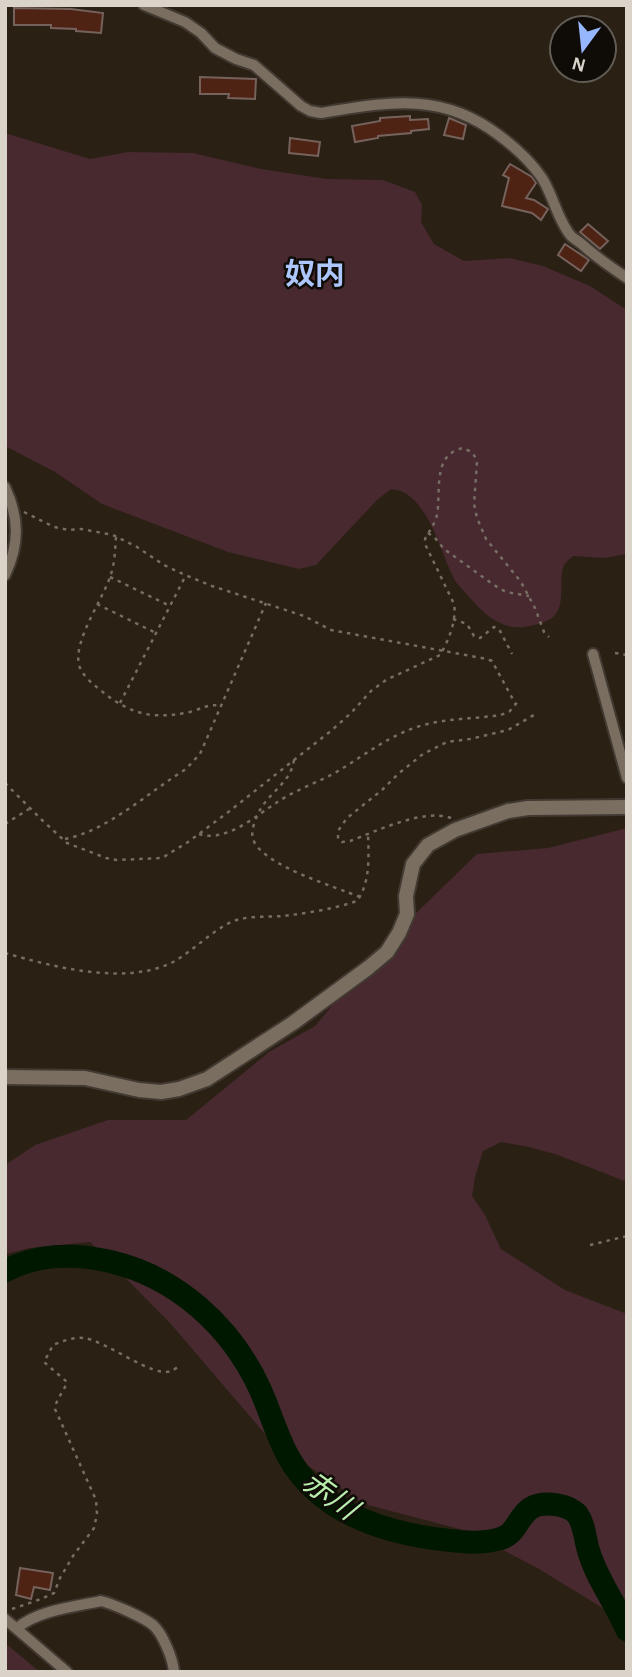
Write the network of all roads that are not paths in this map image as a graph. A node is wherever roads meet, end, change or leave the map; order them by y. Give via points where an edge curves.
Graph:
1 (144, 5) edge
2 (627, 278) edge
3 (5, 487) edge
4 (5, 575) edge
5 (593, 654) dead end
6 (627, 778) edge
7 (627, 807) edge
8 (5, 1077) edge
9 (5, 1619) edge
10 (17, 1628) junction
11 (67, 1672) edge
12 (174, 1672) edge

1 - 2 street via 186,22 215,48 254,65 310,111 426,104 478,120 531,163 570,235
3 - 4 street via 17,535
5 - 6 street
7 - 8 street via 508,811 428,845 413,864 407,914 387,952 293,1023 207,1079 161,1092 85,1078
9 - 10 street
10 - 11 street
10 - 12 street via 62,1609 105,1602 154,1626

